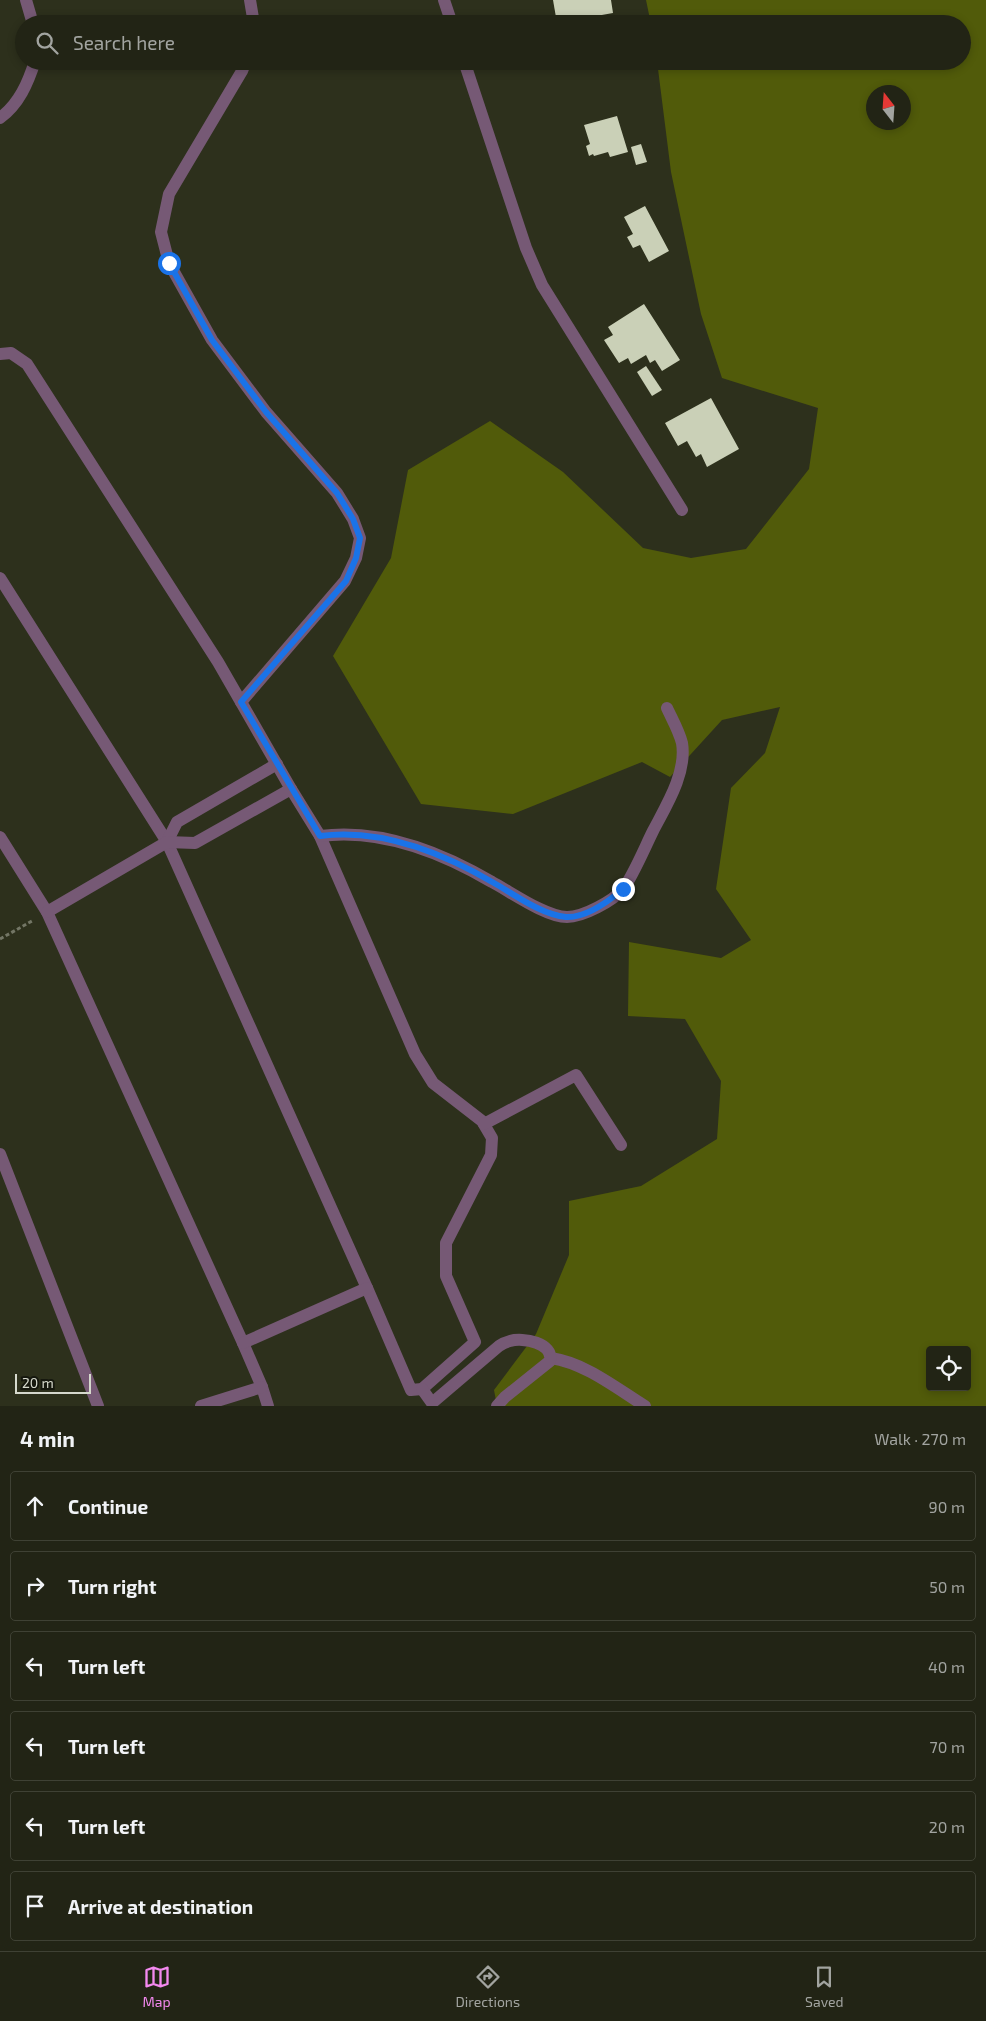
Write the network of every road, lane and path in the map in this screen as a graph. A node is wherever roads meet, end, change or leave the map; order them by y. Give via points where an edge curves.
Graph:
1 (26, 0) edge
2 (250, 0) edge
3 (444, 0) edge
4 (30, 15) edge
5 (252, 15) edge
6 (449, 15) edge
7 (32, 70) edge
8 (242, 70) edge
9 (467, 70) edge
10 (0, 118) edge
11 (0, 354) edge
12 (682, 510) dead end
13 (0, 578) edge
14 (241, 702) junction
15 (667, 708) dead end
16 (277, 764) junction
17 (291, 789) junction
18 (320, 836) junction
19 (0, 837) edge
20 (167, 842) junction
21 (47, 912) junction
22 (0, 939) edge
23 (484, 1124) junction
24 (622, 1145) dead end
25 (0, 1154) edge
26 (367, 1288) junction
27 (242, 1343) junction
28 (551, 1358) junction
29 (262, 1387) junction
30 (422, 1389) junction
31 (98, 1406) edge
32 (201, 1406) edge
33 (268, 1406) edge
34 (497, 1406) edge
35 (645, 1406) edge

1 - 4 street
2 - 5 street
3 - 6 street
7 - 10 street via 26,86 9,112
8 - 14 street via 169,194 161,232 169,263 212,340 266,412 337,493 360,538 346,581
9 - 12 street via 526,248 542,284
11 - 14 street via 11,353 27,364
13 - 20 street
14 - 16 street
15 - 18 street via 682,742 681,770 623,889 587,912 567,917 538,908 446,857 420,848 382,838
16 - 17 street
16 - 20 street via 177,822
17 - 18 street
17 - 20 street via 195,844
18 - 23 street via 415,1054 433,1083
19 - 21 street
20 - 21 street
20 - 26 street
21 - 22 path
21 - 27 street
23 - 24 street via 576,1075
23 - 30 street via 492,1138 491,1155 446,1243 446,1276 475,1342
25 - 31 street
26 - 27 street
26 - 30 street via 411,1390
27 - 29 street
28 - 30 street via 547,1347 511,1340 499,1346 432,1403
28 - 34 street
28 - 35 street via 584,1368
29 - 32 street
29 - 33 street

